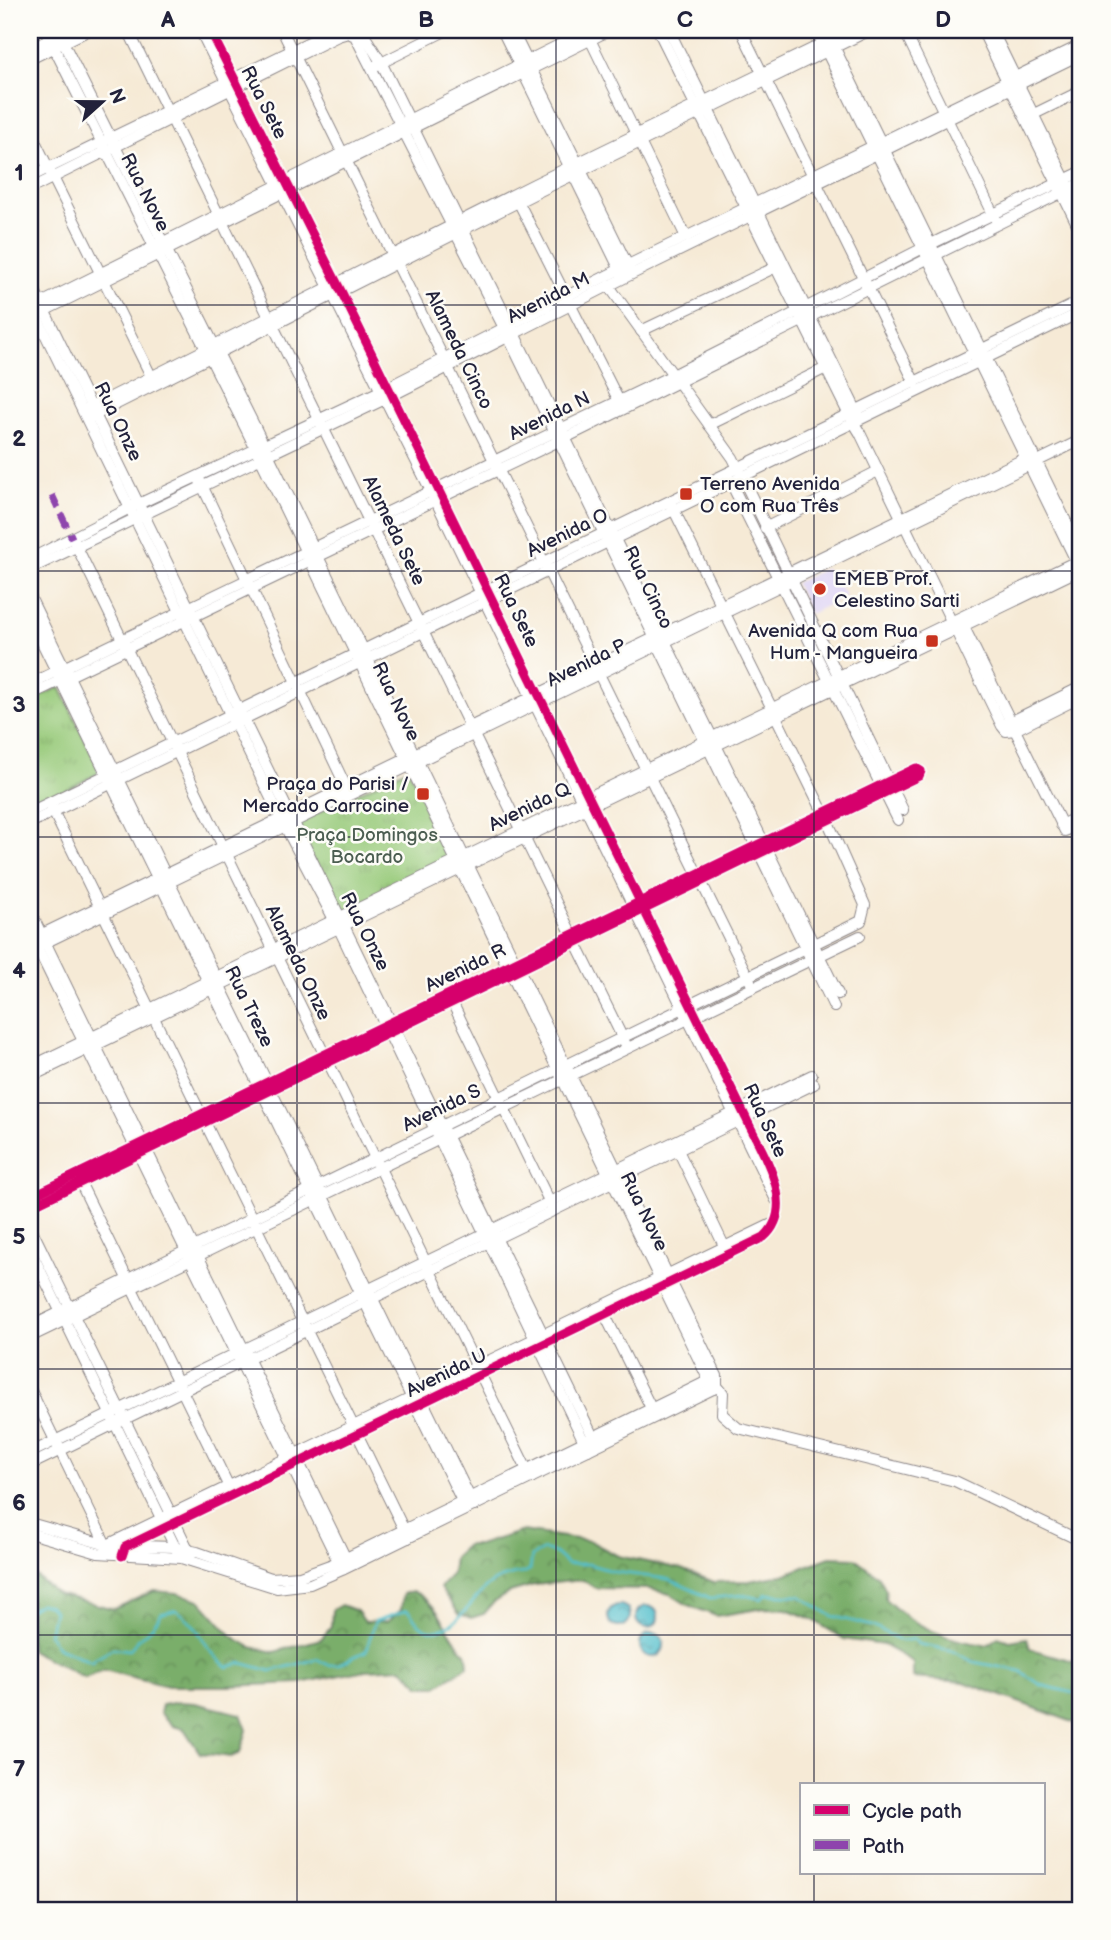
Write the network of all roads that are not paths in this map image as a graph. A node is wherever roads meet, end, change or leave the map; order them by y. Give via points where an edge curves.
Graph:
1 (89, 30) edge
2 (128, 30) edge
3 (200, 30) edge
4 (210, 30) edge
5 (282, 30) edge
6 (334, 30) edge
7 (447, 30) edge
8 (502, 30) edge
9 (512, 30) edge
10 (610, 30) edge
11 (659, 30) edge
12 (669, 30) edge
13 (741, 30) edge
14 (816, 30) edge
15 (825, 30) edge
16 (851, 30) edge
17 (870, 30) edge
18 (904, 30) edge
19 (982, 30) edge
20 (992, 30) edge
21 (357, 32) edge
22 (588, 33) edge
23 (57, 36) edge
24 (1081, 44) edge
25 (828, 46) junction
26 (30, 49) edge
27 (293, 53) junction
28 (1081, 54) edge
29 (30, 59) edge
30 (377, 65) junction
31 (524, 67) junction
32 (764, 77) junction
33 (1013, 83) junction
34 (231, 84) junction
35 (1081, 91) edge
36 (702, 107) junction
37 (945, 115) junction
38 (169, 116) junction
39 (1029, 117) junction
40 (407, 126) junction
41 (30, 131) edge
42 (638, 139) junction
43 (107, 143) junction
44 (879, 147) junction
45 (346, 156) junction
46 (575, 169) junction
47 (51, 172) junction
48 (1081, 172) edge
49 (30, 177) edge
50 (814, 179) junction
51 (1081, 183) edge
52 (283, 187) junction
53 (1064, 187) junction
54 (30, 189) edge
55 (516, 198) junction
56 (752, 210) junction
57 (1081, 212) edge
58 (222, 218) junction
59 (996, 219) junction
60 (458, 228) junction
61 (1081, 232) edge
62 (686, 237) junction
63 (160, 249) junction
64 (929, 251) junction
65 (396, 259) junction
66 (776, 267) junction
67 (626, 271) junction
68 (103, 277) junction
69 (30, 281) edge
70 (866, 283) junction
71 (609, 286) junction
72 (336, 290) junction
73 (568, 301) junction
74 (1081, 301) edge
75 (35, 310) edge
76 (1081, 312) edge
77 (804, 314) junction
78 (273, 322) junction
79 (510, 331) junction
80 (641, 331) junction
81 (213, 353) junction
82 (981, 355) junction
83 (447, 362) junction
84 (826, 368) junction
85 (675, 379) junction
86 (153, 382) junction
87 (915, 383) junction
88 (386, 393) junction
89 (621, 405) junction
90 (90, 412) junction
91 (856, 421) junction
92 (322, 422) junction
93 (709, 425) junction
94 (561, 434) junction
95 (1081, 440) edge
96 (261, 451) junction
97 (1032, 460) junction
98 (497, 465) junction
99 (878, 471) junction
100 (740, 474) junction
101 (729, 479) junction
102 (200, 480) junction
103 (436, 493) junction
104 (672, 507) junction
105 (137, 511) junction
106 (904, 522) junction
107 (372, 524) junction
108 (765, 528) junction
109 (610, 536) junction
110 (74, 542) junction
111 (311, 553) junction
112 (30, 559) edge
113 (1080, 564) edge
114 (547, 567) junction
115 (30, 569) edge
116 (784, 580) junction
117 (249, 583) junction
118 (487, 596) junction
119 (30, 597) edge
120 (722, 610) junction
121 (187, 614) junction
122 (30, 618) edge
123 (957, 624) junction
124 (423, 626) junction
125 (660, 640) junction
126 (124, 644) junction
127 (361, 656) junction
128 (598, 670) junction
129 (62, 674) junction
130 (835, 683) junction
131 (30, 684) edge
132 (298, 687) junction
133 (1081, 687) edge
134 (30, 695) edge
135 (1081, 697) edge
136 (537, 700) junction
137 (775, 711) junction
138 (237, 717) junction
139 (1009, 727) junction
140 (473, 731) junction
141 (710, 743) junction
142 (174, 747) junction
143 (412, 760) junction
144 (918, 772) dead end
145 (648, 773) junction
146 (113, 777) junction
147 (887, 787) junction
148 (348, 791) junction
149 (585, 803) junction
150 (52, 807) junction
151 (903, 810) dead end
152 (30, 813) edge
153 (1081, 815) edge
154 (826, 817) junction
155 (898, 820) dead end
156 (287, 821) junction
157 (30, 822) edge
158 (1081, 824) edge
159 (1065, 828) junction
160 (523, 834) junction
161 (762, 848) junction
162 (225, 851) junction
163 (462, 863) junction
164 (700, 879) junction
165 (163, 880) junction
166 (638, 909) junction
167 (30, 911) edge
168 (102, 911) junction
169 (340, 923) junction
170 (860, 936) dead end
171 (575, 939) junction
172 (35, 941) edge
173 (814, 952) junction
174 (275, 954) junction
175 (513, 969) junction
176 (750, 983) junction
177 (214, 984) junction
178 (838, 994) dead end
179 (450, 999) junction
180 (834, 1007) dead end
181 (689, 1012) junction
182 (151, 1014) junction
183 (390, 1028) junction
184 (89, 1043) junction
185 (625, 1043) junction
186 (327, 1059) junction
187 (30, 1067) edge
188 (563, 1072) junction
189 (30, 1077) edge
190 (813, 1080) dead end
191 (265, 1088) junction
192 (500, 1103) junction
193 (740, 1116) junction
194 (203, 1118) junction
195 (441, 1132) junction
196 (676, 1147) junction
197 (141, 1148) junction
198 (377, 1163) junction
199 (614, 1176) junction
200 (78, 1178) junction
201 (317, 1192) junction
202 (30, 1197) edge
203 (30, 1207) edge
204 (551, 1207) junction
205 (778, 1207) joint
206 (254, 1223) junction
207 (30, 1226) edge
208 (491, 1236) junction
209 (30, 1249) edge
210 (727, 1250) junction
211 (192, 1252) junction
212 (428, 1266) junction
213 (665, 1280) junction
214 (130, 1283) junction
215 (367, 1295) junction
216 (603, 1310) junction
217 (67, 1314) junction
218 (305, 1326) junction
219 (30, 1327) edge
220 (30, 1337) edge
221 (542, 1340) junction
222 (243, 1356) junction
223 (478, 1371) junction
224 (714, 1383) junction
225 (180, 1387) junction
226 (30, 1389) edge
227 (417, 1401) junction
228 (653, 1413) junction
229 (117, 1416) junction
230 (355, 1431) junction
231 (591, 1443) junction
232 (58, 1446) junction
233 (30, 1453) edge
234 (294, 1460) junction
235 (30, 1465) edge
236 (529, 1474) junction
237 (231, 1491) junction
238 (468, 1503) junction
239 (174, 1518) junction
240 (30, 1523) edge
241 (163, 1523) junction
242 (30, 1533) edge
243 (406, 1534) junction
244 (1081, 1541) edge
245 (175, 1548) junction
246 (106, 1550) junction
247 (189, 1550) junction
248 (124, 1552) junction
249 (181, 1558) junction
250 (195, 1561) junction
251 (344, 1564) junction

1 - 23 street
2 - 38 street, Alameda Sete
3 - 34 street, Rua Sete
4 - 34 street, Rua Sete
5 - 27 street, Alameda Cinco
6 - 27 street
7 - 30 street
8 - 31 street
9 - 31 street
10 - 22 street
11 - 36 street
12 - 36 street
13 - 32 street
14 - 25 street
15 - 25 street
16 - 25 street
17 - 25 street
18 - 37 street
19 - 33 street
20 - 33 street
21 - 27 street
21 - 30 street, Rua Cinco
22 - 31 street
22 - 42 street
23 - 26 street
23 - 29 street
23 - 43 street, Rua Nove
24 - 33 street, Avenida M
25 - 32 street
25 - 44 street
27 - 34 street
27 - 45 street, Alameda Cinco
28 - 33 street, Avenida M
30 - 40 street, Rua Cinco
31 - 40 street
31 - 46 street
32 - 36 street
32 - 50 street
33 - 37 street, Avenida M
33 - 39 street
34 - 38 street
34 - 52 street, Rua Sete
35 - 39 street
36 - 42 street
36 - 56 street
37 - 44 street, Avenida M
37 - 59 street
38 - 43 street
38 - 58 street, Alameda Sete
39 - 53 street
40 - 45 street
40 - 60 street, Rua Cinco
41 - 47 street
42 - 46 street
42 - 62 street
43 - 47 street
43 - 63 street, Rua Nove
44 - 50 street, Avenida M
44 - 64 street
45 - 52 street
45 - 65 street, Alameda Cinco
46 - 55 street
46 - 67 street
47 - 49 street
47 - 54 street
47 - 68 street
48 - 53 street, Avenida N
50 - 56 street, Avenida M
50 - 70 street
51 - 53 street, Avenida N
52 - 58 street
52 - 72 street, Rua Sete
53 - 57 street
53 - 59 street, Avenida N
53 - 61 street
55 - 60 street
55 - 73 street
56 - 62 street, Avenida M
56 - 66 street
56 - 67 street, Avenida M
56 - 77 street
58 - 63 street
58 - 78 street, Alameda Sete
59 - 64 street, Avenida N
60 - 65 street
60 - 79 street, Rua Cinco
62 - 67 street, Avenida M
63 - 68 street
63 - 81 street, Rua Nove
64 - 70 street, Avenida N
64 - 82 street
65 - 72 street
65 - 83 street, Alameda Cinco
66 - 77 street
66 - 80 street
67 - 71 street, Avenida M
67 - 73 street, Avenida M
68 - 75 street
68 - 86 street
69 - 75 street, Rua Onze
70 - 77 street, Avenida N
70 - 87 street
71 - 73 street, Avenida M
71 - 80 street
72 - 78 street
72 - 88 street, Rua Sete
73 - 79 street, Avenida M
73 - 89 street
74 - 82 street, Avenida O
75 - 90 street, Rua Onze
76 - 82 street, Avenida O
77 - 84 street
77 - 85 street, Avenida N
77 - 91 street
78 - 81 street
78 - 92 street, Alameda Sete
79 - 83 street, Avenida M
79 - 94 street, Rua Cinco
80 - 85 street
81 - 86 street
81 - 96 street, Rua Nove
82 - 87 street, Avenida O
82 - 91 street, Avenida O
82 - 97 street
83 - 88 street, Avenida M
83 - 98 street, Alameda Cinco
84 - 91 street
84 - 93 street
85 - 89 street, Avenida N
85 - 93 street
86 - 90 street
87 - 91 street, Avenida O
88 - 92 street, Avenida M
88 - 103 street, Rua Sete
89 - 94 street, Avenida N
90 - 105 street, Rua Onze
91 - 99 street
91 - 100 street, Avenida O
92 - 96 street, Avenida M
92 - 107 street, Alameda Sete
93 - 100 street
94 - 98 street, Avenida N
94 - 109 street, Rua Cinco
95 - 97 street, Avenida P
96 - 102 street, Avenida M
96 - 111 street, Rua Nove
97 - 106 street, Avenida P
97 - 113 street
98 - 103 street, Avenida N
98 - 114 street, Alameda Cinco
99 - 106 street
99 - 108 street
100 - 101 street, Avenida O
100 - 108 street
101 - 104 street, Avenida O
101 - 116 street
102 - 105 street, Avenida M
102 - 117 street
103 - 107 street, Avenida N
103 - 118 street, Rua Sete
104 - 109 street, Avenida O
104 - 120 street
105 - 110 street, Avenida M
105 - 121 street, Rua Onze
106 - 116 street, Avenida P
106 - 123 street
107 - 111 street, Avenida N
107 - 124 street, Alameda Sete
108 - 116 street
109 - 114 street, Avenida O
109 - 125 street, Rua Cinco
110 - 112 street, Avenida M
110 - 115 street, Avenida M
110 - 126 street, Alameda Onze
111 - 117 street, Avenida N
111 - 127 street, Rua Nove
113 - 123 street, Avenida Q
114 - 118 street, Avenida O
114 - 128 street, Alameda Cinco
116 - 120 street, Avenida P
116 - 130 street
117 - 121 street, Avenida N
117 - 132 street
118 - 124 street, Avenida O
118 - 136 street, Rua Sete
119 - 129 street, Rua Treze
120 - 125 street, Avenida P
120 - 137 street
121 - 126 street, Avenida N
121 - 138 street, Rua Onze
122 - 129 street, Rua Treze
123 - 130 street, Avenida Q
123 - 139 street
124 - 127 street, Avenida O
124 - 140 street, Alameda Sete
125 - 128 street, Avenida P
125 - 141 street, Rua Cinco
126 - 129 street, Avenida N
126 - 142 street, Alameda Onze
127 - 132 street, Avenida O
127 - 143 street, Rua Nove
128 - 136 street, Avenida P
128 - 145 street, Alameda Cinco
129 - 131 street, Avenida N
129 - 134 street, Avenida N
129 - 146 street, Rua Treze
130 - 137 street, Avenida Q
130 - 147 street
132 - 138 street, Avenida O
132 - 148 street
133 - 139 street
135 - 139 street
136 - 140 street, Avenida P
136 - 149 street, Rua Sete
137 - 141 street, Avenida Q
137 - 154 street
138 - 142 street, Avenida O
138 - 156 street, Rua Onze
139 - 159 street
140 - 143 street, Avenida P
140 - 160 street, Alameda Sete
141 - 145 street, Avenida Q
141 - 161 street, Rua Cinco
142 - 146 street, Avenida O
142 - 162 street, Alameda Onze
143 - 148 street, Avenida P
143 - 163 street, Rua Nove
144 - 147 street, Avenida R
145 - 149 street, Avenida Q
145 - 164 street, Alameda Cinco
146 - 150 street, Avenida O
146 - 165 street, Rua Treze
147 - 151 street
147 - 154 street, Avenida R
147 - 155 street
148 - 156 street, Avenida P
149 - 160 street, Avenida Q
149 - 166 street, Rua Sete
150 - 152 street, Avenida O
150 - 157 street, Avenida O
150 - 168 street
153 - 159 street
154 - 161 street, Avenida R
154 - 173 street, Avenida S via 865,905 860,922
156 - 162 street, Avenida P
156 - 169 street, Rua Onze
158 - 159 street
160 - 163 street, Avenida Q
160 - 171 street, Alameda Sete
161 - 164 street, Avenida R
161 - 173 street, Rua Cinco
162 - 165 street, Avenida P
162 - 174 street, Alameda Onze
163 - 169 street, Avenida Q
163 - 175 street, Rua Nove
164 - 166 street, Avenida R
164 - 176 street, Alameda Cinco
165 - 168 street, Avenida P
165 - 177 street, Rua Treze
166 - 171 street, Avenida R
166 - 181 street, Rua Sete
167 - 172 street
168 - 172 street, Avenida P
168 - 182 street
169 - 174 street, Avenida Q
169 - 183 street, Rua Onze
170 - 173 street, Avenida S
171 - 175 street, Avenida R
171 - 185 street, Alameda Sete
172 - 184 street
173 - 176 street, Avenida S
173 - 178 street, Rua Cinco
173 - 180 street, Rua Cinco
174 - 177 street, Avenida Q
174 - 186 street, Alameda Onze
175 - 179 street, Avenida R
175 - 188 street, Rua Nove
176 - 181 street, Avenida S
177 - 182 street, Avenida Q
177 - 191 street, Rua Treze
179 - 183 street, Avenida R
179 - 192 street
181 - 185 street, Avenida S
181 - 193 street, Rua Sete
182 - 184 street, Avenida Q
182 - 194 street
183 - 186 street, Avenida R
183 - 195 street, Rua Onze
184 - 187 street, Avenida Q
184 - 189 street, Avenida Q
184 - 197 street
185 - 188 street, Avenida S
186 - 191 street, Avenida R
186 - 198 street, Alameda Onze
188 - 192 street, Avenida S
188 - 199 street, Rua Nove
190 - 193 street
191 - 194 street, Avenida R
191 - 201 street, Rua Treze
192 - 195 street, Avenida S
192 - 204 street
193 - 196 street
193 - 205 street, Rua Sete
194 - 197 street, Avenida R
194 - 206 street
195 - 198 street, Avenida S
195 - 208 street, Rua Onze
196 - 199 street
196 - 210 street
197 - 200 street, Avenida R
197 - 211 street
198 - 201 street, Avenida S
198 - 212 street, Alameda Onze
199 - 204 street
199 - 213 street, Rua Nove
200 - 202 street, Avenida R
200 - 203 street, Avenida R
200 - 214 street
201 - 206 street, Avenida S
201 - 215 street, Rua Treze
204 - 208 street
205 - 210 street, Avenida U via 764,1237
206 - 211 street, Avenida S
206 - 218 street
207 - 217 street
208 - 212 street
208 - 221 street, Rua Onze
209 - 217 street
210 - 213 street, Avenida U
211 - 214 street, Avenida S
211 - 222 street
212 - 215 street
212 - 223 street, Alameda Onze
213 - 216 street, Avenida U
213 - 224 street, Rua Nove
214 - 217 street, Avenida S
214 - 225 street
215 - 218 street
215 - 227 street, Rua Treze
216 - 221 street, Avenida U
216 - 228 street
217 - 219 street, Avenida S
217 - 220 street, Avenida S
217 - 229 street
218 - 222 street
218 - 230 street
221 - 223 street, Avenida U
221 - 231 street, Rua Onze
222 - 225 street
222 - 234 street
223 - 227 street, Avenida U
223 - 236 street, Alameda Onze
224 - 228 street
224 - 244 street, Rua Nove via 723,1393 722,1413 738,1428 955,1482
225 - 229 street
225 - 237 street
226 - 232 street
227 - 230 street, Avenida U
227 - 238 street, Rua Treze
228 - 231 street
229 - 232 street
229 - 239 street
229 - 241 street
230 - 234 street, Avenida U
230 - 243 street
231 - 236 street
232 - 233 street
232 - 235 street
232 - 246 street
234 - 237 street, Avenida U
234 - 251 street
236 - 238 street
237 - 239 street, Avenida U
238 - 243 street
239 - 241 street, Avenida U
239 - 247 street
240 - 246 street
241 - 245 street
241 - 246 street, Avenida U
241 - 248 street, Avenida U
242 - 246 street
243 - 251 street
245 - 247 street
245 - 248 street
245 - 249 street
246 - 248 street
247 - 250 street
247 - 251 street via 271,1578
248 - 249 street
249 - 250 street
250 - 251 street via 276,1588 310,1584

